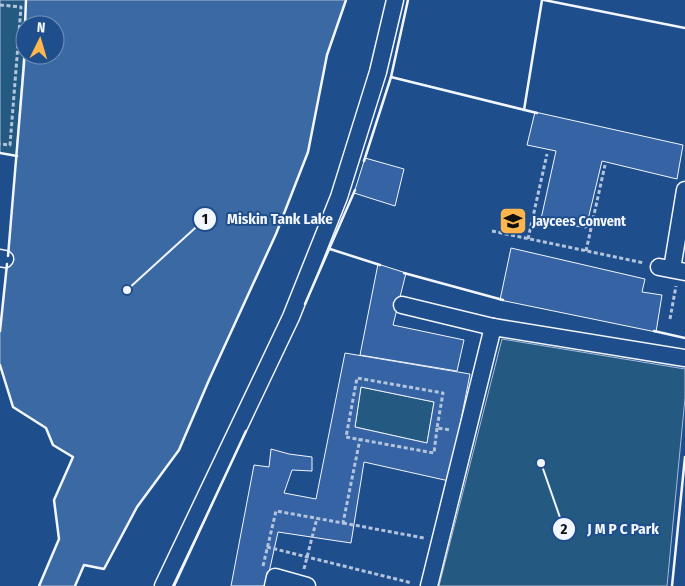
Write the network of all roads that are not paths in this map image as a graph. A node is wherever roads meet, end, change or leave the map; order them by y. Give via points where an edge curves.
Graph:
1 (395, 0) edge
2 (685, 190) edge
3 (674, 270) edge
4 (402, 305) dead end
5 (493, 327) junction
6 (685, 358) edge
7 (274, 582) edge
8 (304, 585) edge
9 (422, 585) edge
10 (164, 586) edge

1 - 10 street via 378,72 339,197 291,317
2 - 3 street
4 - 5 street
5 - 6 street
5 - 9 street via 440,541
7 - 8 street

